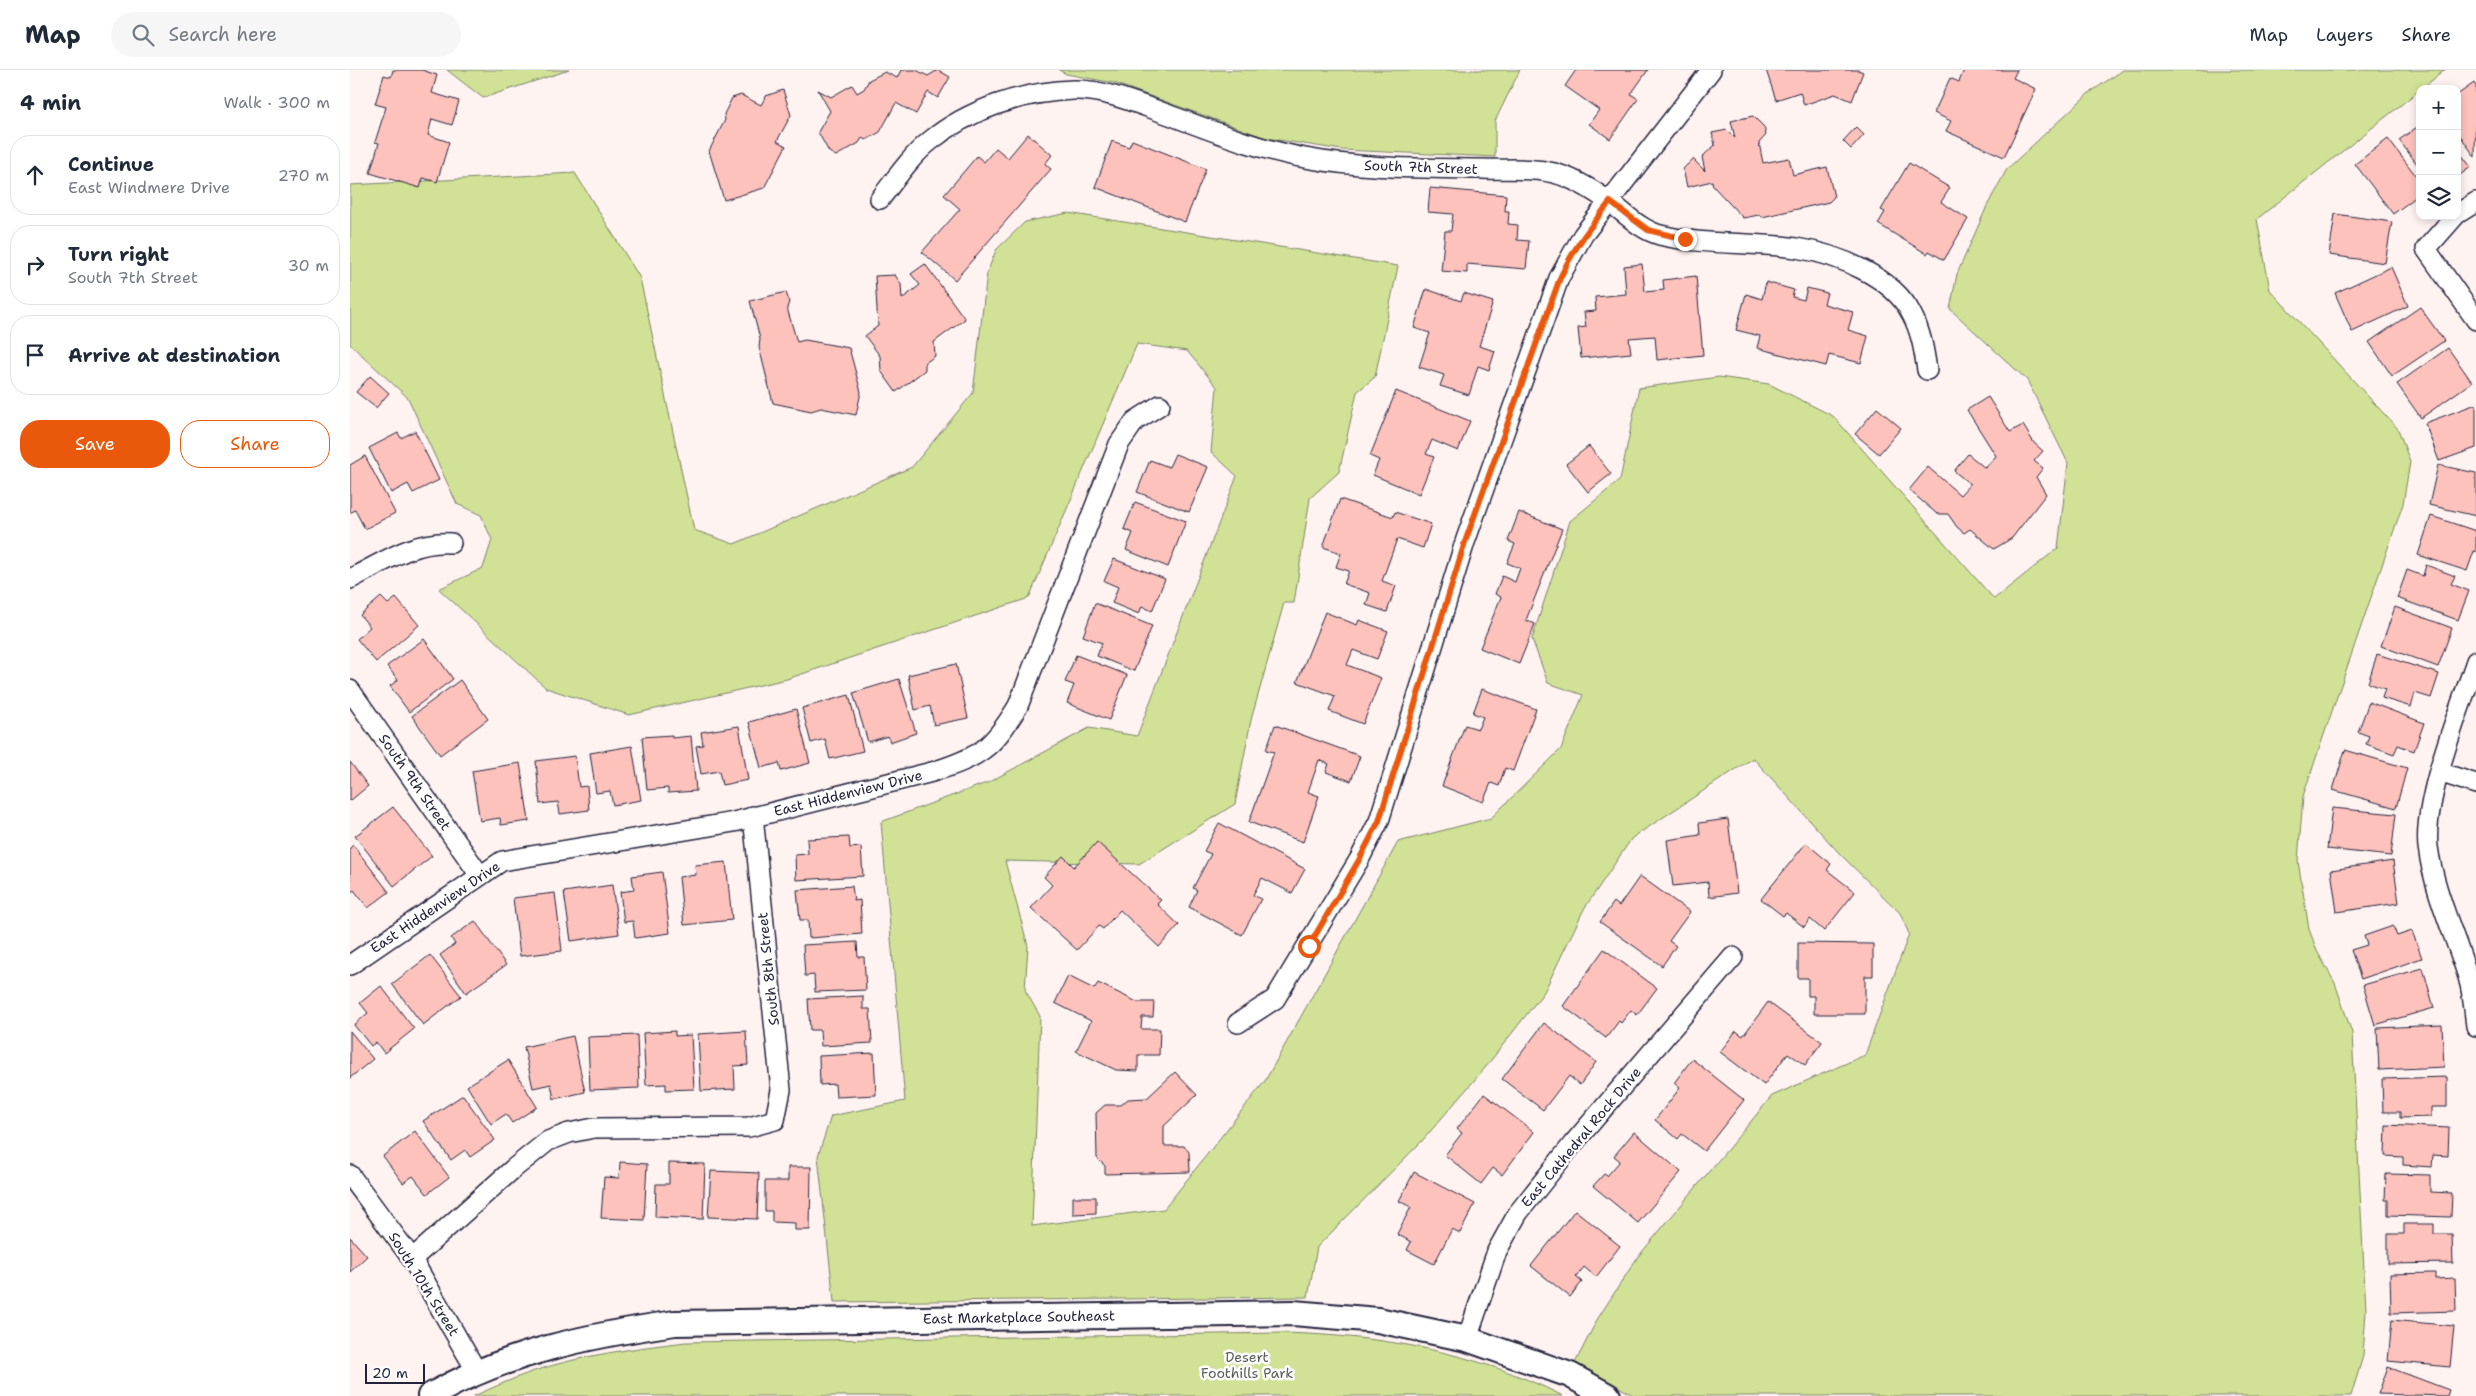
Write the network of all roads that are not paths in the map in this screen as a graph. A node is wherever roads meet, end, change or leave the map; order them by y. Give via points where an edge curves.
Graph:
1 (1711, 70) edge
2 (880, 200) dead end
3 (1610, 202) junction
4 (2476, 202) edge
5 (2461, 212) edge
6 (2452, 220) edge
7 (2476, 320) edge
8 (1927, 370) dead end
9 (1160, 405) dead end
10 (451, 543) dead end
11 (350, 579) edge
12 (2476, 661) edge
13 (350, 690) edge
14 (2439, 772) junction
15 (2476, 784) edge
16 (753, 816) junction
17 (479, 874) junction
18 (1733, 958) dead end
19 (350, 964) edge
20 (1238, 1023) dead end
21 (2476, 1026) edge
22 (350, 1175) edge
23 (412, 1259) junction
24 (1467, 1339) junction
25 (477, 1372) junction
26 (430, 1396) edge
27 (1608, 1396) edge

1 - 3 street
2 - 3 street, South 7th Street via 930,141 962,119 1022,97 1074,90 1110,96 1235,139 1304,158 1404,167 1531,169 1570,178
3 - 8 street, South 7th Street via 1641,226 1660,235 1798,248 1863,270 1899,295 1911,312 1920,333
3 - 20 street via 1583,235 1560,278 1465,542 1379,821 1275,999
4 - 5 street
6 - 7 street via 2426,249
9 - 16 street, East Hiddenview Drive via 1136,421 1118,444 1018,706 1000,735 982,752 961,763
10 - 11 street via 434,542 408,550
12 - 14 street
13 - 17 street, South 9th Street
14 - 15 street
14 - 21 street via 2429,819 2428,845 2432,870 2469,980
16 - 17 street, East Hiddenview Drive via 502,861
16 - 23 street, South 8th Street via 781,1090 775,1120 749,1127 594,1128 569,1133 548,1142 513,1169
17 - 19 street, East Hiddenview Drive
18 - 24 street, East Cathedral Rock Drive via 1572,1145 1518,1213 1497,1251
22 - 23 street, South 10th Street
23 - 25 street, South 10th Street
24 - 25 street, East Marketplace Southeast via 1378,1320 1293,1313 675,1323 585,1338
24 - 27 street, East Marketplace Southeast via 1570,1375
25 - 26 street, East Marketplace Southeast

